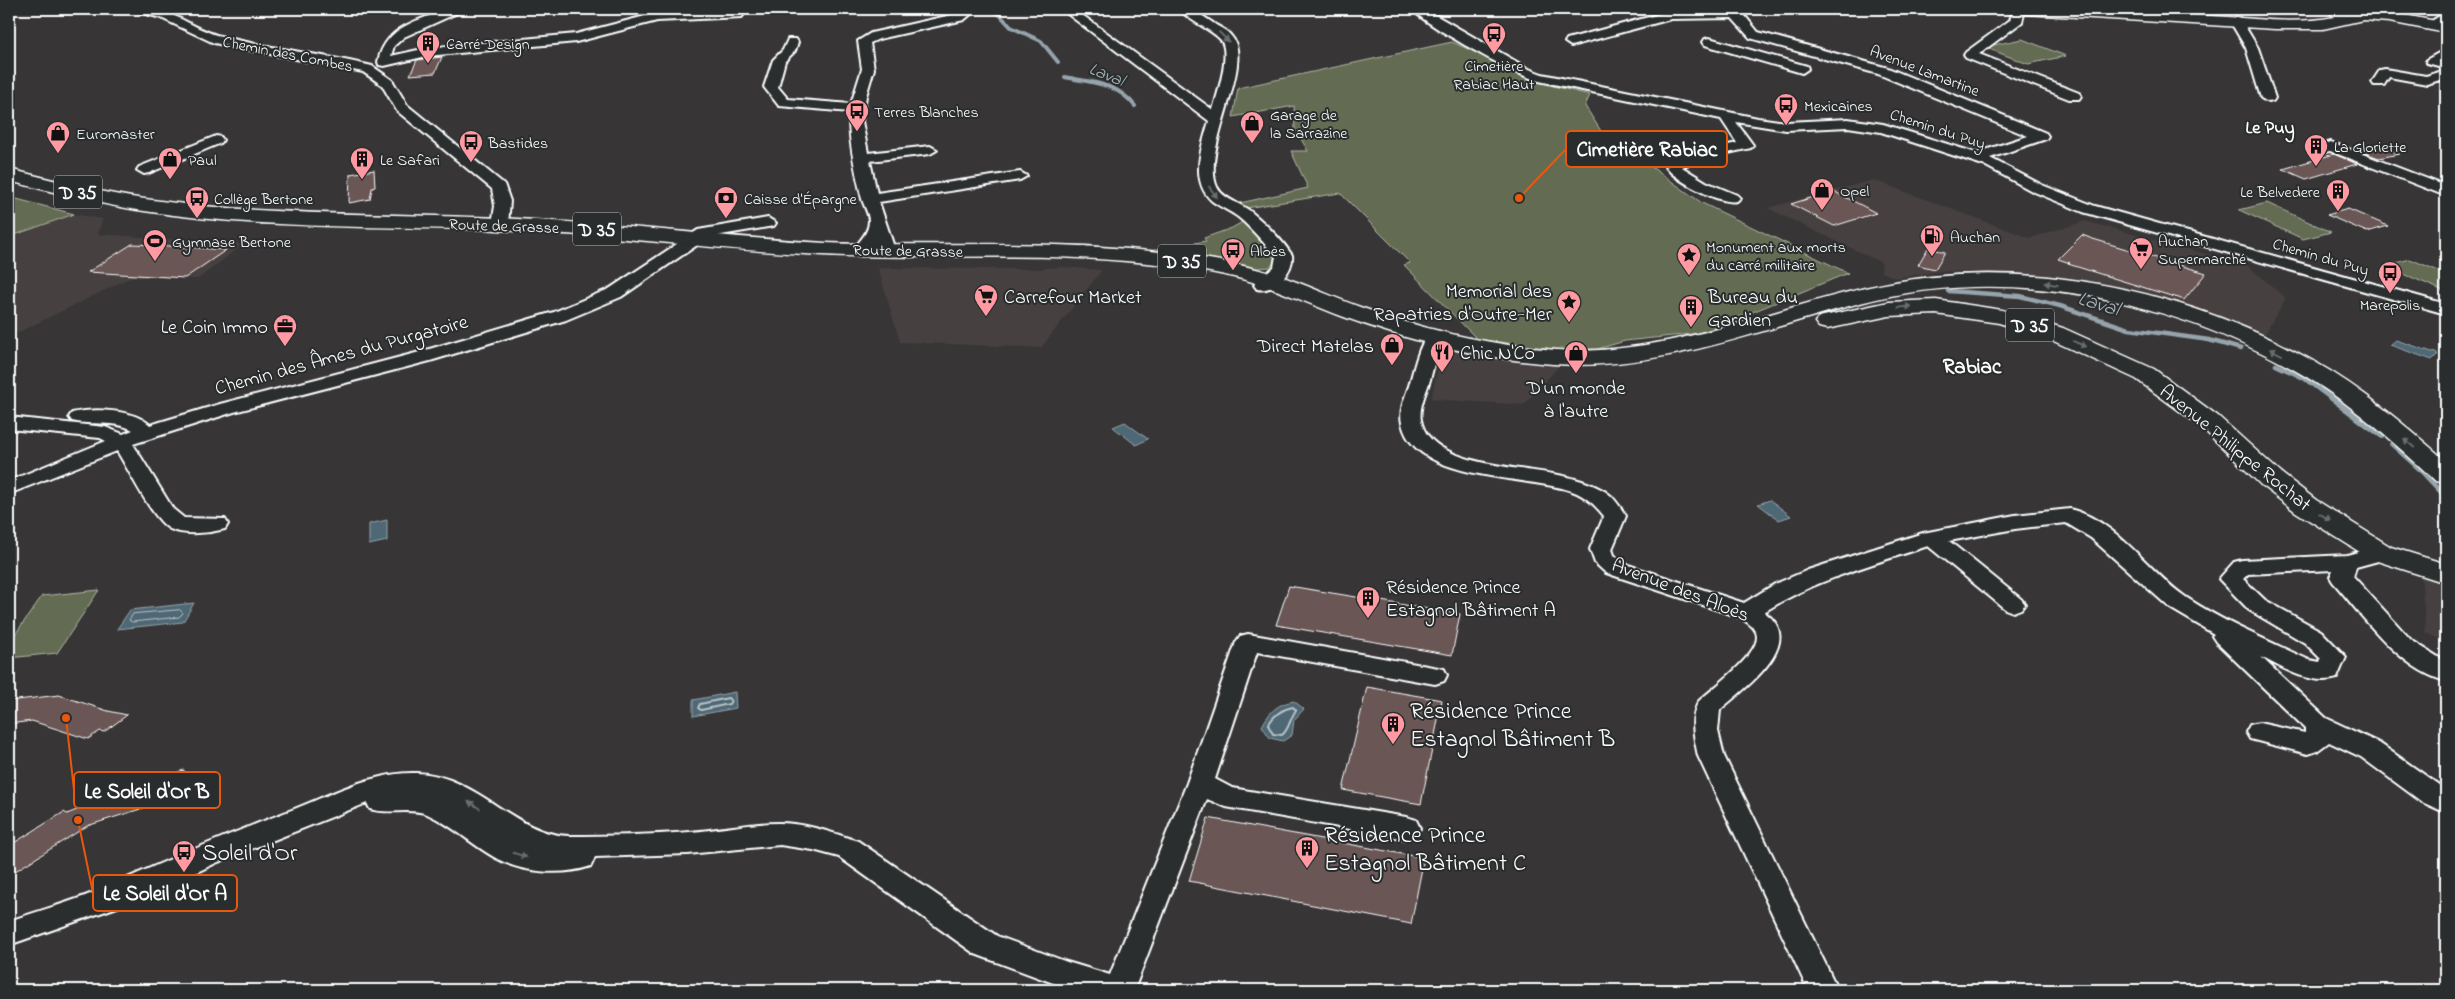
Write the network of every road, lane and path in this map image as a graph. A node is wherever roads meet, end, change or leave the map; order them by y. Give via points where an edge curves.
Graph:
1 (139, 9) edge
2 (181, 9) edge
3 (460, 9) edge
4 (970, 9) edge
5 (1067, 9) edge
6 (1185, 9) edge
7 (1419, 9) edge
8 (2014, 9) edge
9 (2024, 9) edge
10 (2142, 9) edge
11 (2325, 9) edge
12 (1734, 11) edge
13 (2365, 13) edge
14 (738, 14) dead end
15 (165, 15) junction
16 (2236, 21) junction
17 (2444, 22) edge
18 (792, 42) dead end
19 (1572, 42) dead end
20 (1709, 42) dead end
21 (2446, 53) edge
22 (1828, 55) junction
23 (2446, 64) edge
24 (2446, 74) edge
25 (2379, 82) dead end
26 (2074, 96) dead end
27 (2268, 98) dead end
28 (856, 108) junction
29 (1727, 116) junction
30 (1217, 120) junction
31 (216, 140) dead end
32 (2318, 149) dead end
33 (930, 150) dead end
34 (862, 158) junction
35 (1976, 158) junction
36 (144, 170) dead end
37 (9, 175) edge
38 (1020, 176) dead end
39 (2446, 191) edge
40 (1732, 198) dead end
41 (870, 199) junction
42 (502, 203) junction
43 (479, 224) junction
44 (500, 224) junction
45 (685, 244) junction
46 (767, 245) junction
47 (874, 250) junction
48 (1266, 283) junction
49 (1837, 302) junction
50 (2446, 309) edge
51 (1865, 314) junction
52 (1434, 339) junction
53 (9, 412) edge
54 (9, 423) edge
55 (146, 432) junction
56 (122, 442) junction
57 (2446, 475) edge
58 (9, 488) edge
59 (217, 524) dead end
60 (1931, 538) junction
61 (2381, 553) junction
62 (2347, 562) junction
63 (2446, 574) edge
64 (2012, 605) dead end
65 (1748, 612) junction
66 (2210, 622) junction
67 (2446, 673) edge
68 (1435, 675) dead end
69 (2317, 725) junction
70 (2259, 732) dead end
71 (1200, 783) junction
72 (2446, 803) edge
73 (1406, 828) dead end
74 (9, 933) edge
75 (1118, 990) edge
76 (1823, 990) edge

1 - 15 street, Chemin des Combes
2 - 15 street
3 - 14 street via 427,20 403,33 388,46 384,62 427,52 576,38 660,16
4 - 28 street via 960,17 864,41 868,69
5 - 30 street
6 -> 30 street via 1227,38 1232,45
7 - 29 street, Chemin du Puy via 1530,75
8 - 26 street via 2018,13 2016,22 1970,55
9 - 16 main road
10 - 11 main road via 2282,17 2304,16
11 - 13 main road via 2340,14
12 - 19 street via 1671,15
12 - 22 street, Avenue Lamartine via 1754,35
13 - 16 main road via 2323,24
13 - 17 main road
15 - 42 street, Chemin des Combes via 218,40 367,69 387,83 402,108 492,180 501,192
16 - 27 street via 2252,48
18 - 28 street via 789,51 779,60 775,73 772,87 778,97 784,103
20 - 22 street via 1798,72
21 - 23 street via 2432,60
22 - 35 street, Avenue Lamartine via 1883,71 2041,136
24 - 25 street via 2427,80 2385,73
28 - 34 street via 855,121
29 - 35 street, Chemin du Puy via 1786,126 1870,125
29 - 40 street via 1746,145 1681,160 1674,167 1684,177
30 -> 48 street via 1207,156 1208,185 1216,197 1243,214 1284,255 1284,266
31 - 36 street
32 - 39 street via 2331,146
33 - 34 street
34 - 41 street
35 - 50 street, Chemin du Puy via 2004,169 2045,192 2089,209
37 - 43 main road, Route de Grasse / D 35 via 176,210 301,221
38 - 41 street
41 - 47 street via 877,220 865,245
42 - 43 street
42 - 44 street, Chemin des Combes
43 - 44 main road, Route de Grasse / D 35
44 - 45 main road, Route de Grasse / D 35 via 614,230
45 - 46 main road, Route de Grasse / D 35
45 - 46 street, Chemin des Âmes du Purgatoire via 713,230 770,218
45 - 55 street, Chemin des Âmes du Purgatoire via 615,293 560,316 423,357
46 - 47 main road, Route de Grasse / D 35
47 - 48 main road, Route de Grasse / D 35 via 1034,252 1187,267
48 - 52 main road, Avenue Philippe Rochat / D 35 via 1333,313
49 - 51 main road via 1812,314 1812,318
49 - 52 main road, Avenue Philippe Rochat / D 35 via 1706,341 1632,355 1564,357
57 -> 49 main road, Avenue Philippe Rochat / D 35 via 2357,400 2304,365 2239,334 2152,304 2043,283 1977,279 1907,284
51 - 52 main road, Avenue Philippe Rochat / D 35 via 1685,352 1613,363 1505,356
51 -> 61 main road, Avenue Philippe Rochat / D 35 via 1911,306 1980,312 2023,322 2106,355 2145,374 2197,412 2306,506
52 - 65 street, Avenue des Aloès via 1410,420 1424,444 1439,455 1468,466 1560,482 1594,492 1610,504 1616,516 1601,549 1603,558 1614,568
53 - 55 street via 124,420 140,424
54 - 56 street via 89,430 105,433
55 - 56 street, Chemin des Âmes du Purgatoire
56 - 58 street, Chemin des Âmes du Purgatoire
56 - 59 street via 165,513 178,524
60 - 64 street
60 - 65 street via 1816,575 1783,589
60 - 66 street via 2015,522 2070,516 2099,533 2178,603
61 - 62 street
61 - 63 main road, Avenue Philippe Rochat / D 35
62 - 66 street via 2242,567 2230,579 2257,605 2313,637 2334,657 2328,672 2304,668
62 - 67 street via 2341,577 2402,646
65 - 76 street, Avenue des Aloès via 1763,623 1769,636 1766,649 1756,663 1708,707 1705,731 1711,756
66 - 69 street
68 - 71 street via 1248,642
69 - 70 street via 2319,737 2308,744
69 - 72 street via 2370,750
71 - 73 street via 1226,797
71 - 75 street
74 - 75 street via 191,871 347,812 388,801 411,799 489,827 508,852 541,860 595,857 780,834 848,849 986,945 1065,976

